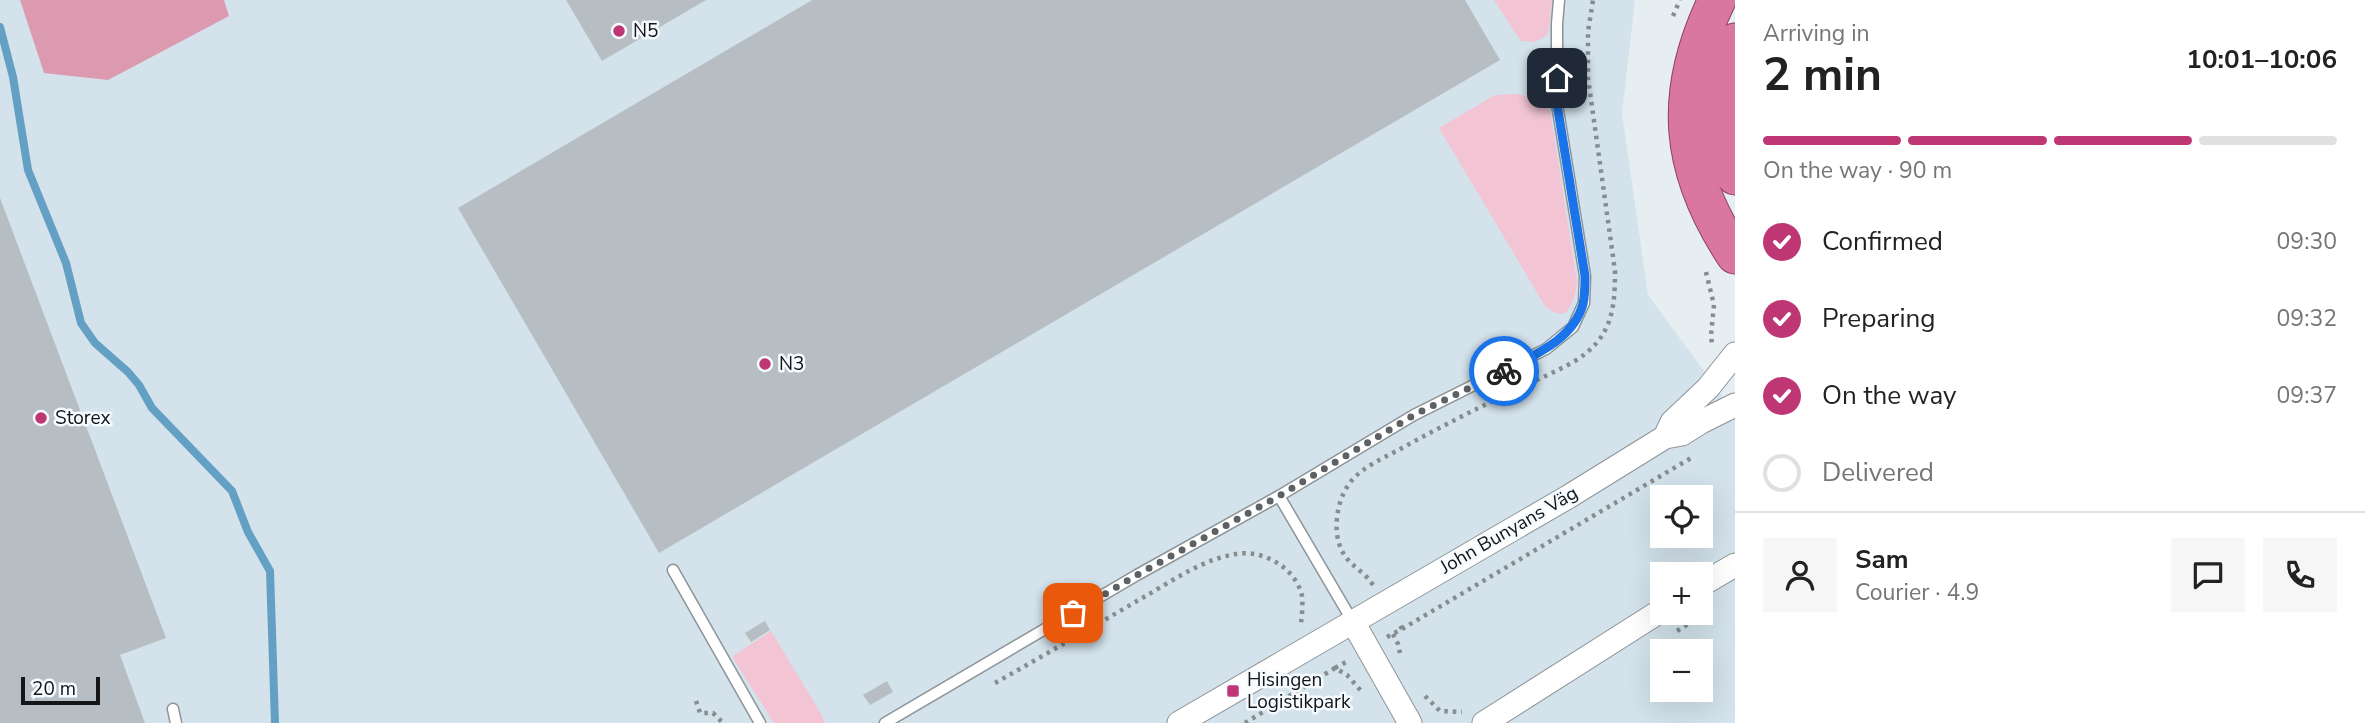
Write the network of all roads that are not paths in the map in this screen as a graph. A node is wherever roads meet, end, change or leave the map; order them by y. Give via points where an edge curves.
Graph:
1 (1559, 0) edge
2 (1717, 0) edge
3 (1735, 42) edge
4 (1735, 176) edge
5 (1735, 255) edge
6 (1735, 354) edge
7 (1735, 405) edge
8 (1665, 437) junction
9 (1279, 496) junction
10 (1735, 565) edge
11 (673, 570) dead end
12 (1713, 578) edge
13 (1650, 617) edge
14 (1353, 622) junction
15 (173, 709) dead end
16 (1477, 717) edge
17 (176, 723) edge
18 (760, 723) edge
19 (885, 723) edge
20 (1179, 723) edge
21 (1410, 723) edge

1 - 9 lane via 1557,104 1585,276 1584,303 1573,327 1546,349 1414,415
2 - 5 highway via 1691,71 1687,132 1703,198
3 - 4 highway via 1724,77 1720,125
6 - 8 street, John Bunyans Väg via 1672,422
7 - 8 street, John Bunyans Väg via 1682,435
8 - 14 street, John Bunyans Väg
9 - 14 lane
9 - 19 lane
10 - 12 street
11 - 18 lane
13 - 16 street
14 - 20 street, John Bunyans Väg
14 - 21 street
15 - 17 lane

